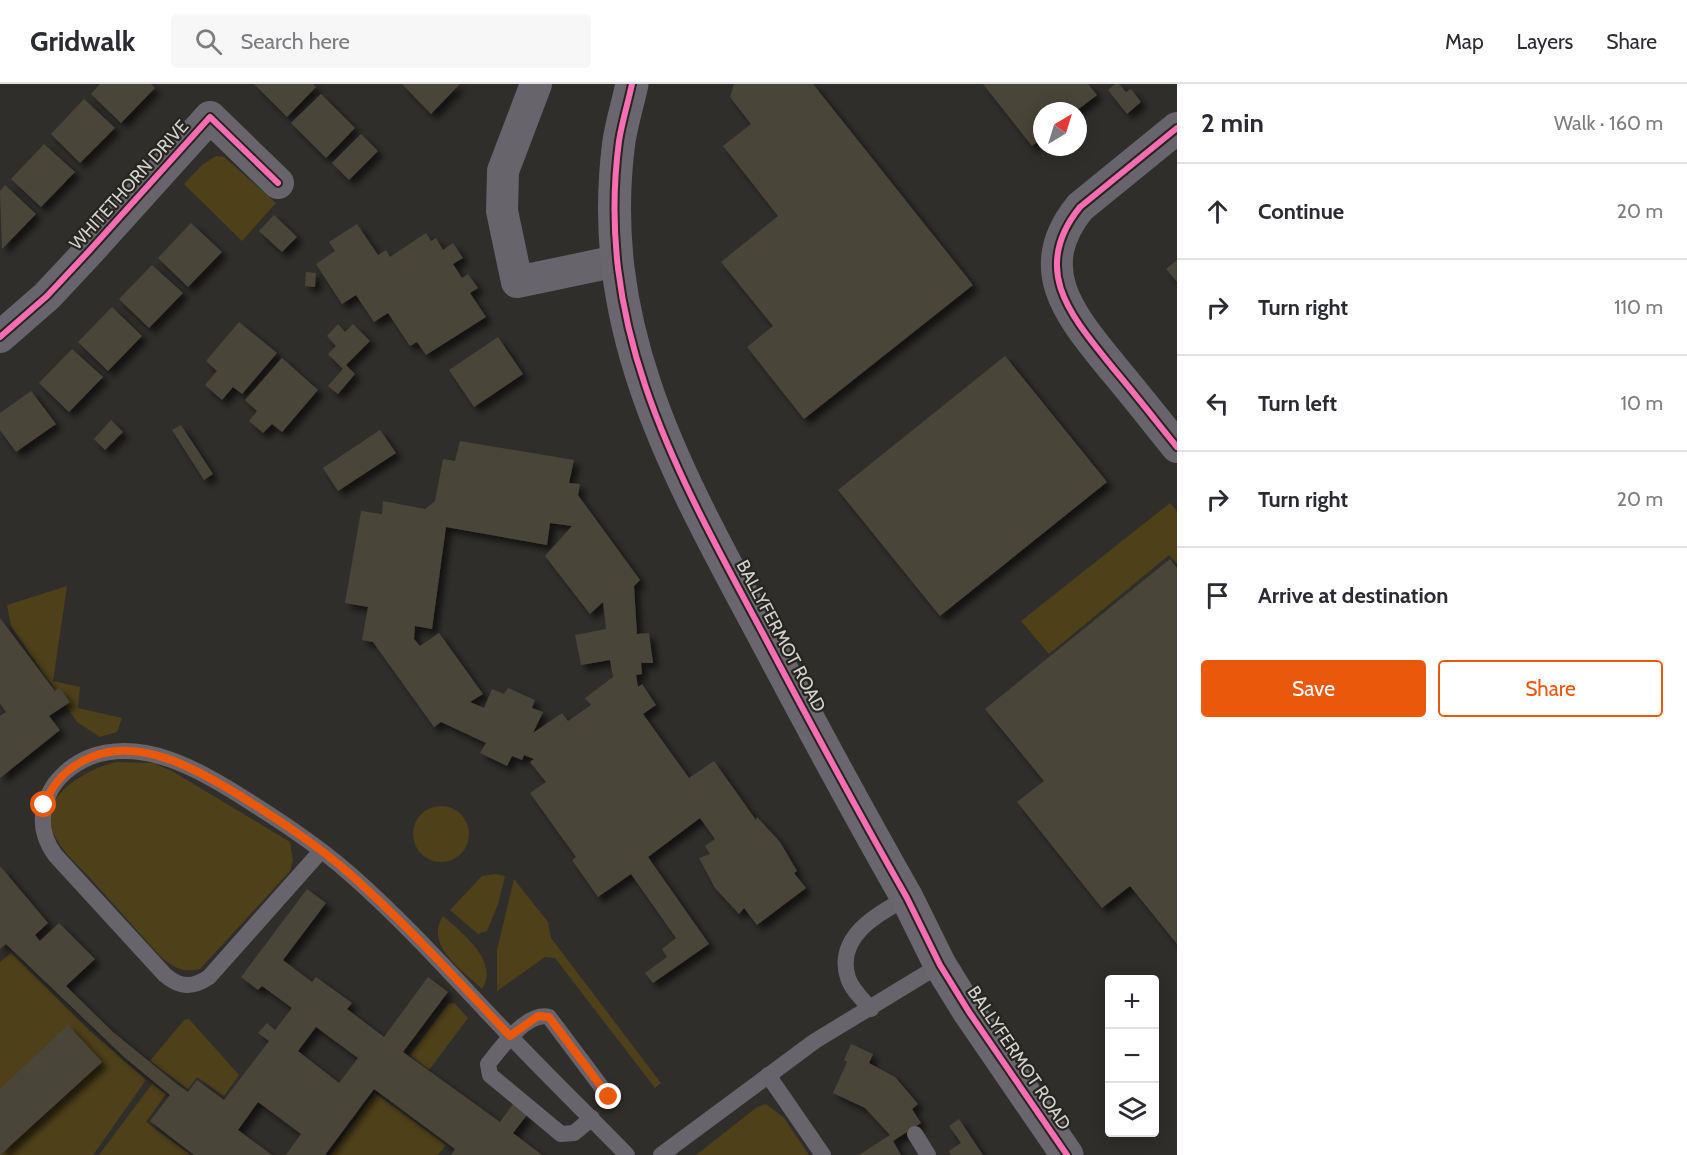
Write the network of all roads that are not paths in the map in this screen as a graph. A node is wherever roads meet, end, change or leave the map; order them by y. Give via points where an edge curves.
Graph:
1 (536, 84) edge
2 (610, 84) edge
3 (632, 84) edge
4 (1177, 128) edge
5 (619, 141) junction
6 (278, 183) dead end
7 (617, 261) junction
8 (0, 337) edge
9 (1177, 447) edge
10 (321, 851) junction
11 (907, 898) junction
12 (940, 965) junction
13 (871, 1009) junction
14 (510, 1036) junction
15 (768, 1075) junction
16 (609, 1097) dead end
17 (592, 1118) junction
18 (915, 1134) dead end
19 (627, 1155) edge
20 (661, 1155) edge
21 (823, 1155) edge
22 (928, 1155) edge
23 (1067, 1155) edge

1 - 7 street via 503,171 502,211 517,282
2 - 5 main road
3 - 5 main road, BALLYFERMOT ROAD
4 - 9 street via 1080,207 1069,221 1059,246 1056,273 1075,321
5 - 7 main road, BALLYFERMOT ROAD
6 - 8 street, WHITETHORN DRIVE via 210,117 90,250
7 - 11 main road, BALLYFERMOT ROAD via 624,313 644,388 691,500
10 - 10 lane via 209,977 199,984 175,984 55,855 43,828 44,805 57,780 86,759 103,752 142,752 179,763 225,786
10 - 14 lane via 396,918
11 - 12 main road, BALLYFERMOT ROAD
11 - 13 lane via 866,923 847,951 848,978
12 - 13 lane
12 - 23 main road, BALLYFERMOT ROAD
13 - 15 lane via 815,1041
14 - 16 lane via 538,1016 549,1017
14 - 17 lane
14 - 17 lane via 488,1064 490,1075 561,1134 574,1133
15 - 20 lane
15 - 21 lane
17 - 19 lane
18 - 22 lane

